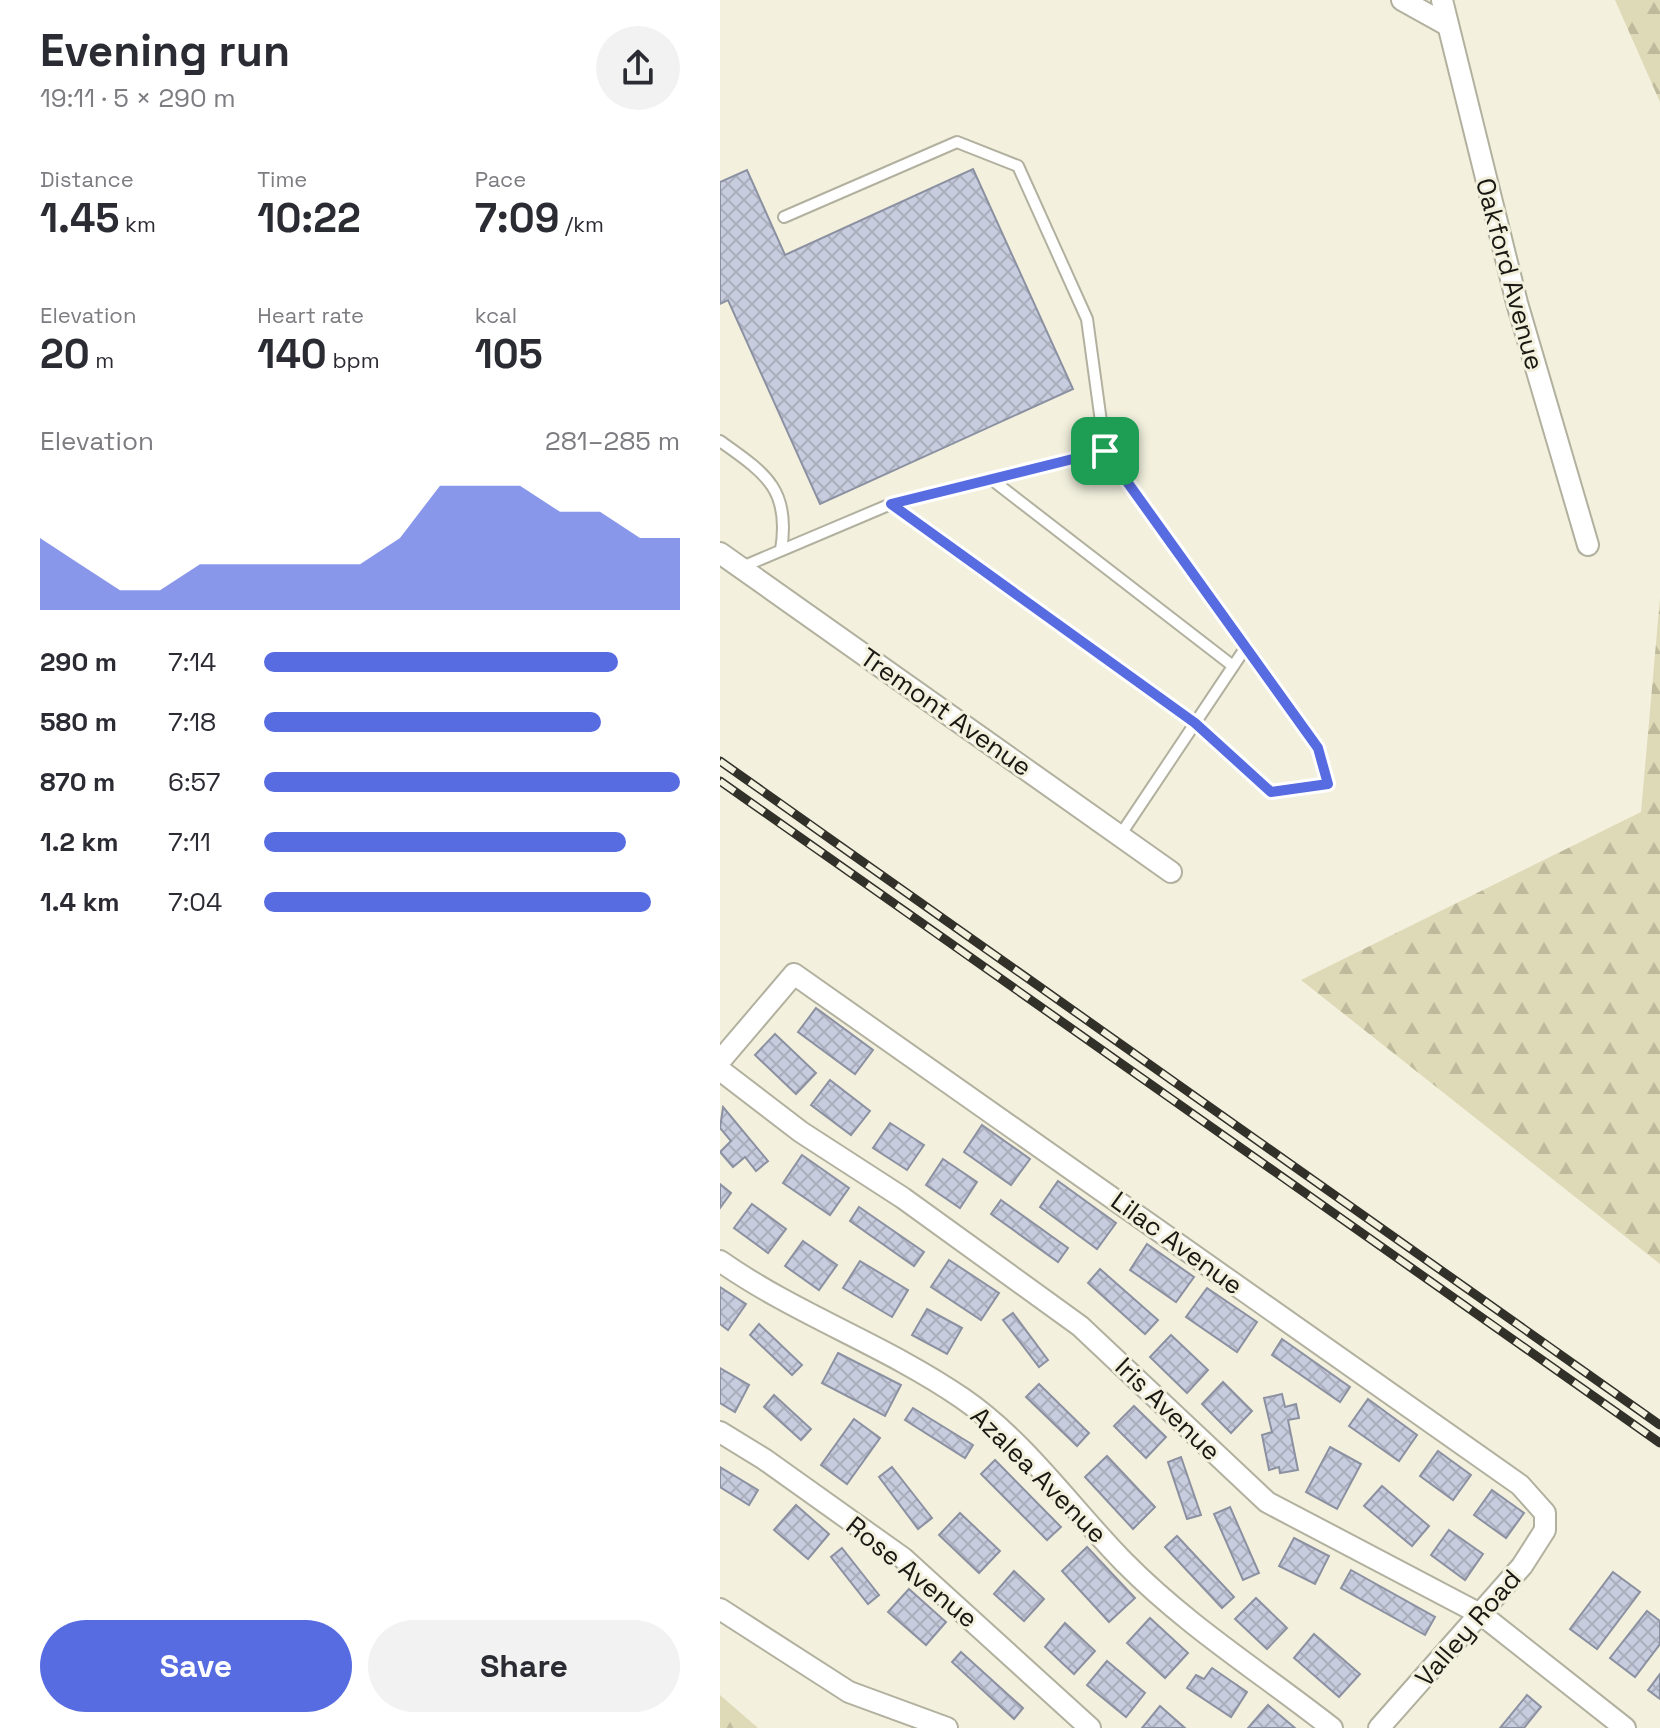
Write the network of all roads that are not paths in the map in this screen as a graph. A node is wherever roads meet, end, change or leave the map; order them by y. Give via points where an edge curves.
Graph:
1 (1402, 0) edge
2 (1442, 0) edge
3 (1447, 25) junction
4 (784, 217) dead end
5 (720, 441) edge
6 (1105, 451) junction
7 (991, 479) junction
8 (891, 504) junction
9 (1588, 545) dead end
10 (781, 550) junction
11 (720, 553) edge
12 (740, 567) junction
13 (1246, 647) junction
14 (1233, 666) junction
15 (1195, 723) junction
16 (1121, 834) junction
17 (1171, 872) dead end
18 (720, 1061) edge
19 (720, 1070) edge
20 (720, 1261) edge
21 (720, 1432) edge
22 (1547, 1522) joint
23 (720, 1609) edge
24 (1482, 1615) junction
25 (947, 1728) edge
26 (1090, 1728) edge
27 (1332, 1728) edge
28 (1379, 1728) edge
29 (1625, 1728) edge

1 - 3 street
2 - 3 street, Oakford Avenue
3 - 9 street, Oakford Avenue via 1517,303
4 - 6 lane via 957,142 1018,166 1087,319
5 - 10 lane via 767,474 786,521
6 - 7 lane
6 - 13 lane
7 - 8 lane
7 - 14 lane
8 - 10 lane
8 - 15 lane
10 - 12 lane
11 - 12 street, Tremont Avenue
12 - 16 street, Tremont Avenue
13 - 14 lane
13 - 15 lane via 1318,748 1328,784 1271,792
14 - 15 lane
15 - 16 lane
16 - 17 street, Tremont Avenue
18 - 22 street, Lilac Avenue via 794,974 1520,1485 1539,1504
19 - 24 street, Iris Avenue via 1080,1326 1267,1502
20 - 27 street, Azalea Avenue via 778,1299 891,1355 962,1398 1017,1446 1163,1599
21 - 26 street, Rose Avenue via 903,1558
22 - 24 street, Valley Road via 1522,1566
23 - 25 street via 849,1692
24 - 28 street, Valley Road
24 - 29 street, Iris Avenue

